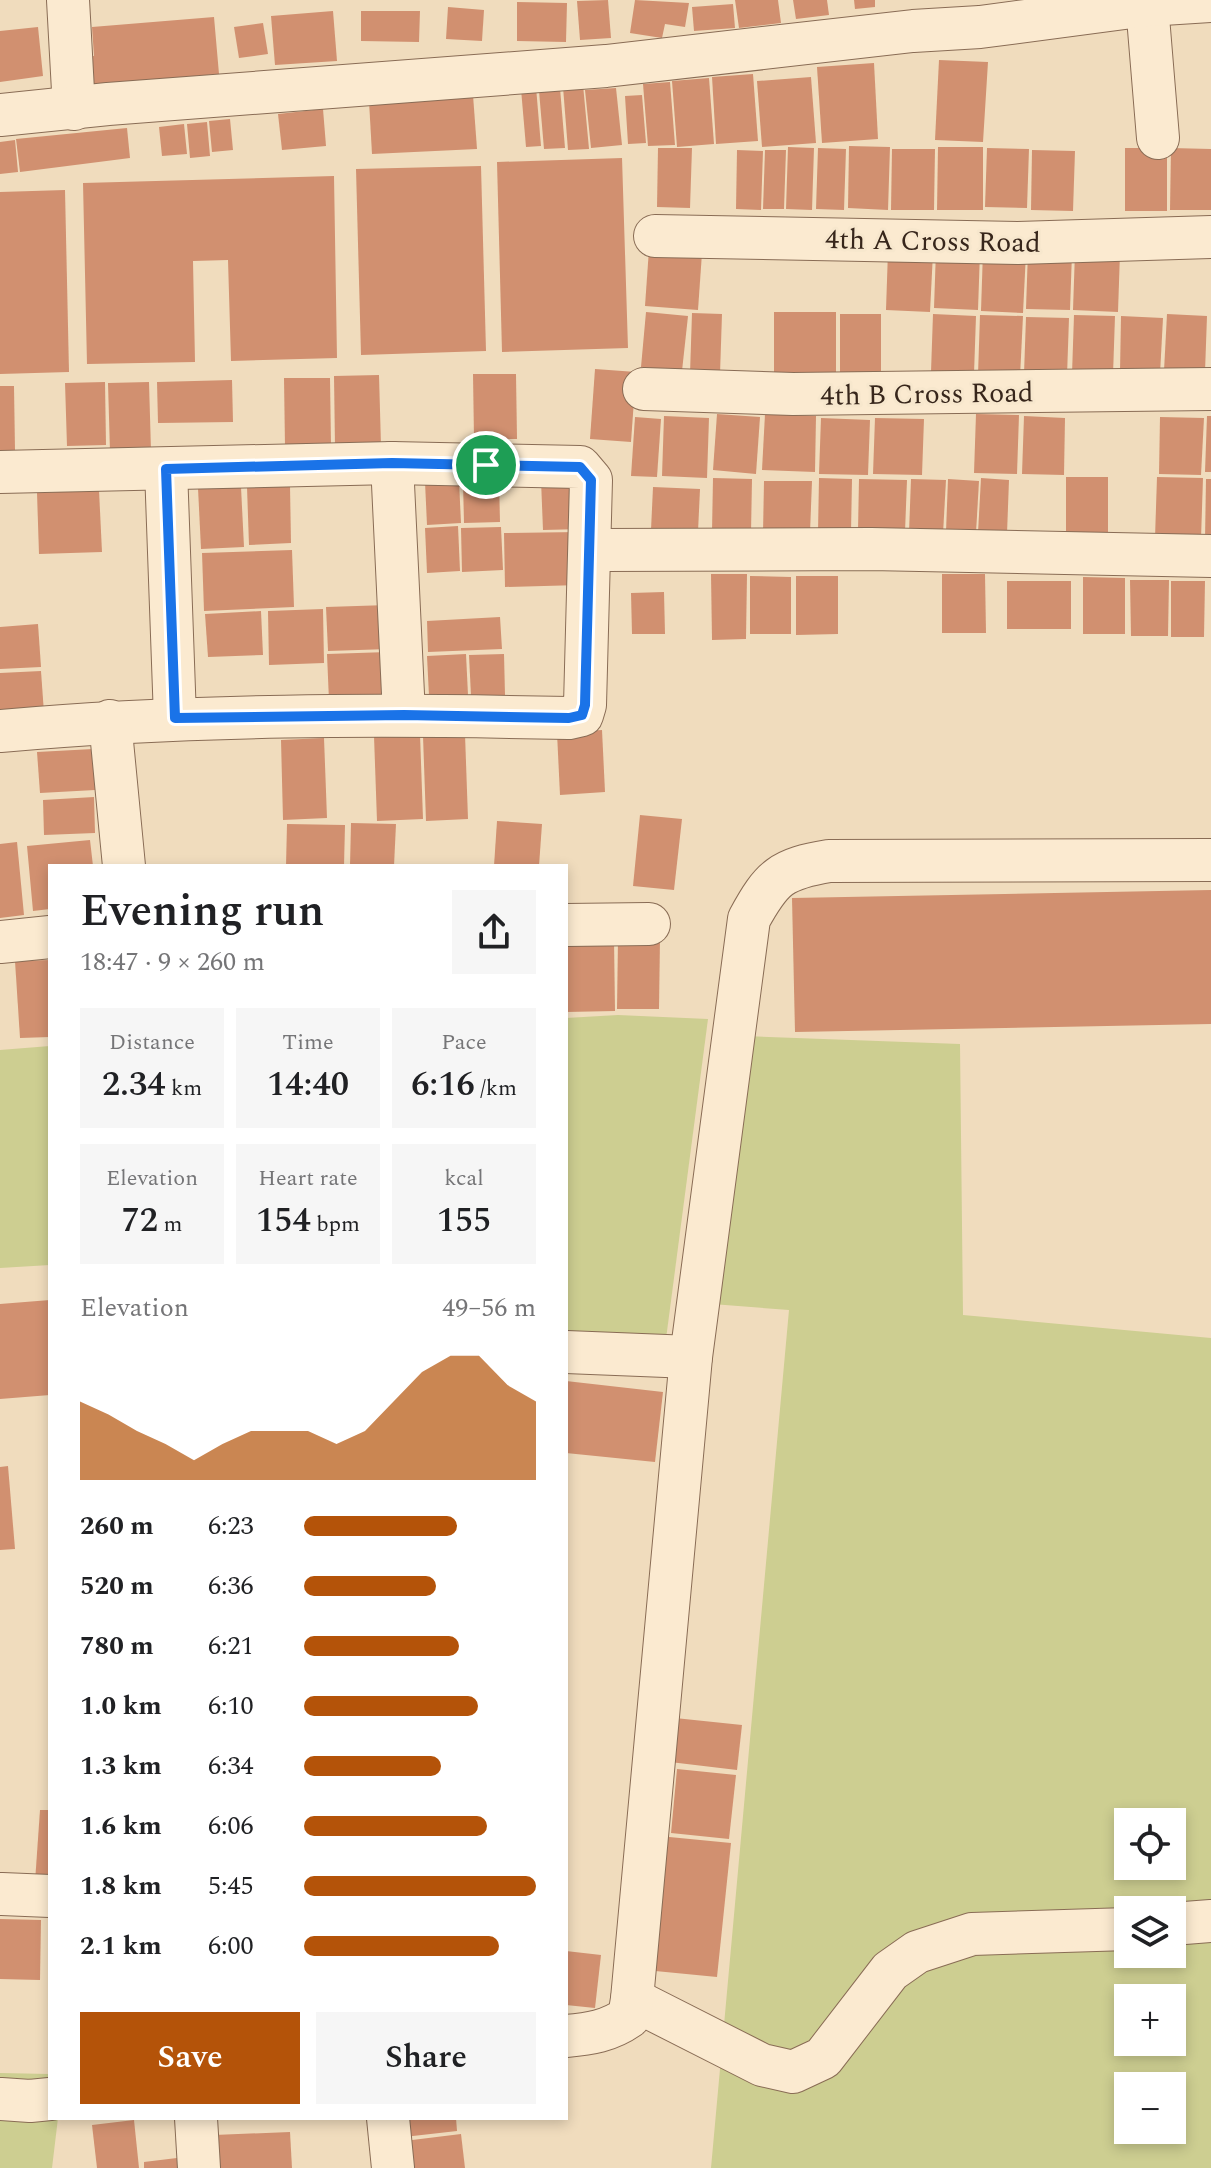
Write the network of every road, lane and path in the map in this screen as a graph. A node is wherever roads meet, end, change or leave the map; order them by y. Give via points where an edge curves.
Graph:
1 (68, 0) edge
2 (1211, 1) edge
3 (1147, 5) junction
4 (976, 13) edge
5 (74, 109) junction
6 (0, 115) edge
7 (1158, 138) dead end
8 (655, 236) dead end
9 (1211, 237) edge
10 (644, 389) dead end
11 (1211, 389) edge
12 (392, 463) junction
13 (166, 469) junction
14 (0, 472) edge
15 (603, 550) dead end
16 (1211, 556) edge
17 (404, 715) junction
18 (175, 718) junction
19 (110, 721) junction
20 (0, 731) edge
21 (1211, 860) edge
22 (124, 864) edge
23 (649, 924) dead end
24 (568, 925) edge
25 (48, 937) edge
26 (0, 942) edge
27 (568, 1352) edge
28 (691, 1357) junction
29 (2, 1894) dead end
30 (48, 1896) edge
31 (1211, 1921) edge
32 (1186, 1923) edge
33 (1114, 1929) edge
34 (632, 1999) junction
35 (568, 2036) edge
36 (1, 2099) edge
37 (48, 2099) edge
38 (196, 2120) edge
39 (388, 2120) edge
40 (199, 2168) edge
41 (393, 2168) edge

1 - 5 street
2 - 3 street
3 - 4 street
3 - 7 street
4 - 5 street via 913,31 606,66
5 - 6 street
8 - 9 street, 4th A Cross Road via 1018,243
10 - 11 street, 4th B Cross Road via 793,394
12 - 13 street
12 - 17 street
12 - 17 street via 580,467 591,480 582,715
13 - 14 street
13 - 18 street
15 - 16 street
17 - 18 street
18 - 19 street
19 - 20 street
19 - 22 street
21 - 28 street via 829,861 780,875 749,919
23 - 24 street
25 - 26 street
27 - 28 street
28 - 34 street
29 - 30 street
31 - 32 street
33 - 34 street via 972,1934 917,1952 890,1971 823,2058 793,2072 762,2065
34 - 35 street via 629,2017 614,2027
36 - 37 street
38 - 40 street
39 - 41 street

